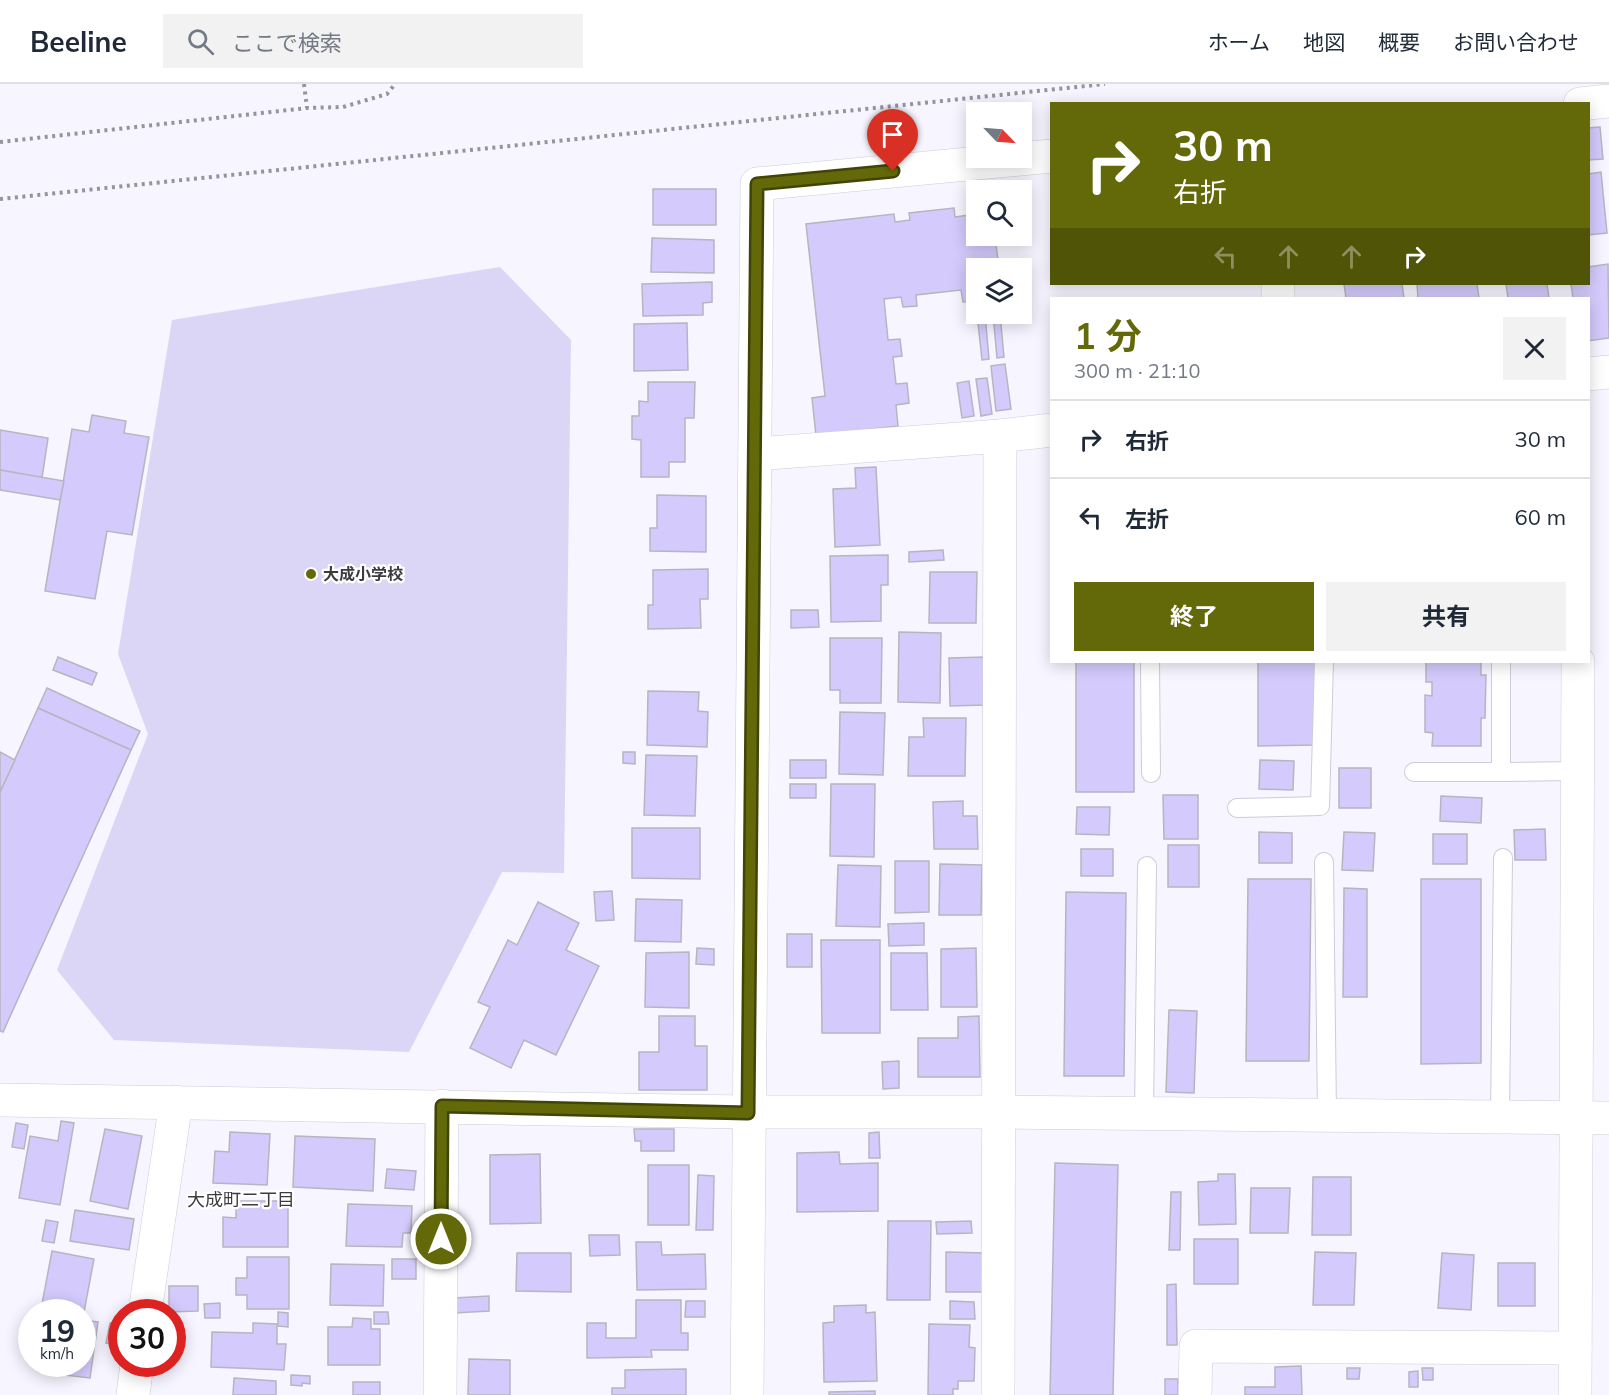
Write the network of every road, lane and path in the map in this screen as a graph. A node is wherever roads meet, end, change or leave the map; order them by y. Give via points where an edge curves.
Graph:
1 (304, 84) edge
2 (395, 84) edge
3 (1105, 84) edge
4 (1609, 101) edge
5 (1590, 103) edge
6 (307, 108) junction
7 (0, 142) edge
8 (1050, 156) edge
9 (0, 199) edge
10 (1609, 372) edge
11 (1590, 374) edge
12 (1050, 430) edge
13 (999, 436) junction
14 (755, 454) junction
15 (1150, 663) edge
16 (1324, 663) edge
17 (1501, 663) edge
18 (1578, 663) edge
19 (1576, 771) junction
20 (1414, 772) dead end
21 (1501, 772) junction
22 (1151, 773) dead end
23 (1237, 808) dead end
24 (1503, 858) dead end
25 (1324, 862) dead end
26 (1147, 866) dead end
27 (0, 1100) edge
28 (176, 1102) junction
29 (442, 1106) junction
30 (999, 1112) junction
31 (748, 1113) junction
32 (1144, 1114) junction
33 (1327, 1116) junction
34 (1500, 1118) junction
35 (1576, 1118) junction
36 (1609, 1118) edge
37 (147, 1299) edge
38 (1575, 1348) junction
39 (136, 1377) edge
40 (133, 1395) edge
41 (440, 1395) edge
42 (747, 1395) edge
43 (998, 1395) edge
44 (1195, 1395) edge
45 (1575, 1395) edge

1 - 6 path
2 - 6 path via 387,94 343,107
3 - 9 path
4 - 5 street
6 - 7 path
8 - 14 street via 757,184
10 - 11 street
12 - 13 street
13 - 14 street
13 - 30 street
14 - 31 street
15 - 22 lane
16 - 23 lane via 1320,806
17 - 21 lane
18 - 19 street
19 - 21 lane
19 - 35 street
20 - 21 lane
24 - 34 lane
25 - 33 lane
26 - 32 lane
27 - 28 street
28 - 29 street
28 - 37 street
29 - 31 street
29 - 41 street
30 - 31 street
30 - 32 street
30 - 43 street
31 - 42 street
32 - 33 street
33 - 34 street
34 - 35 street
35 - 36 street
35 - 38 street
38 - 44 street via 1196,1346
38 - 45 street
39 - 40 street

